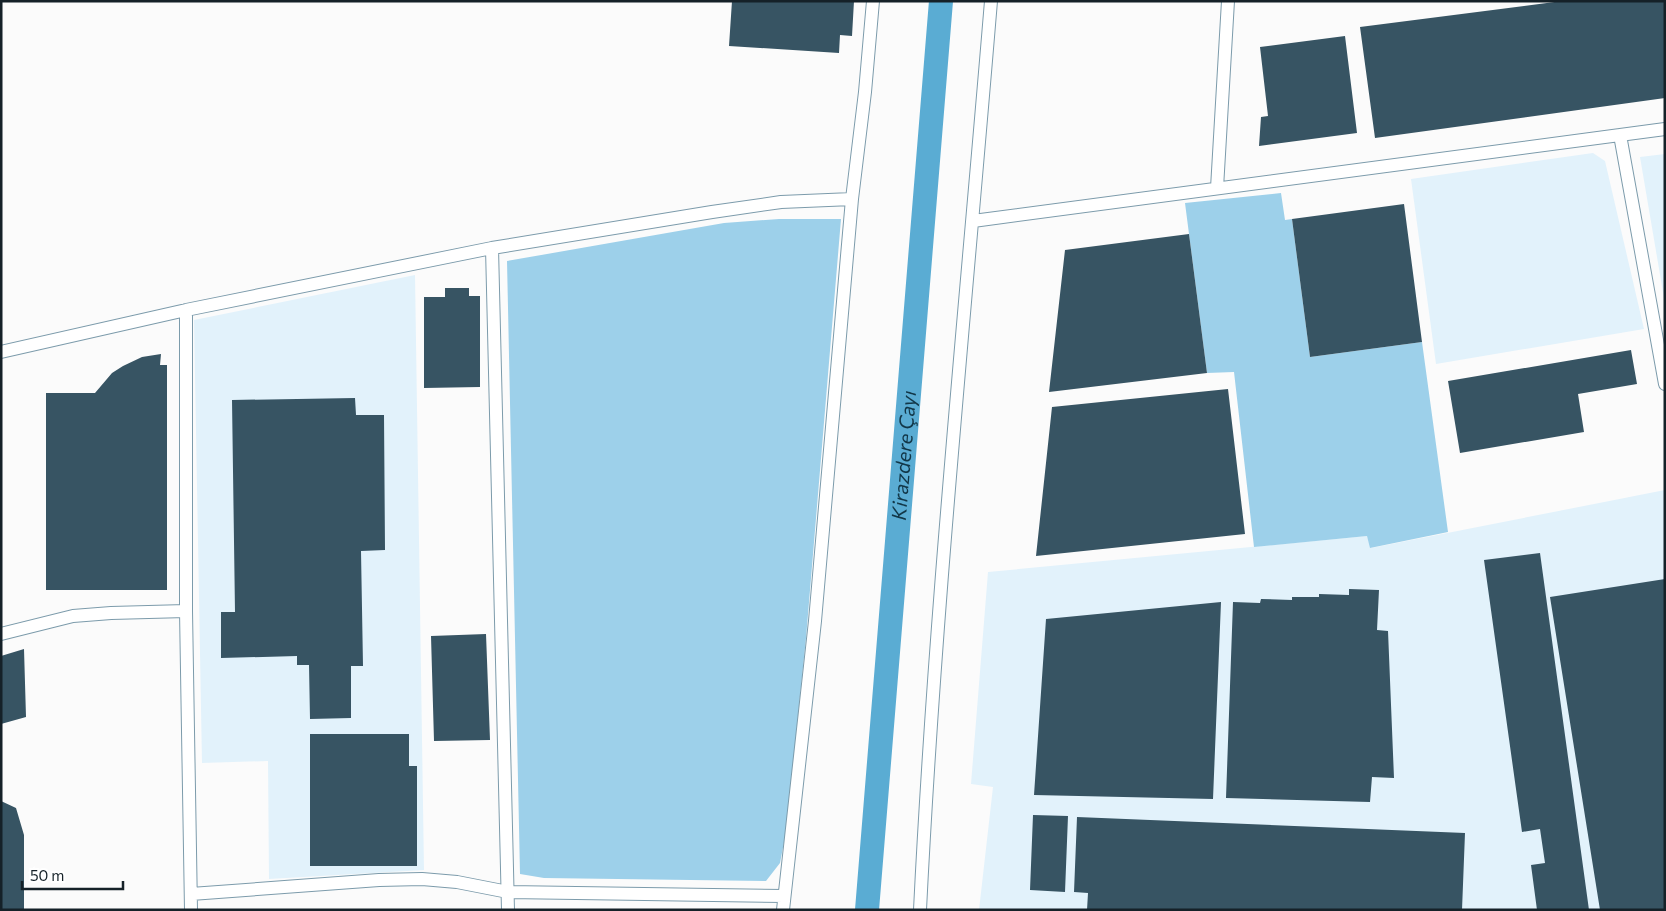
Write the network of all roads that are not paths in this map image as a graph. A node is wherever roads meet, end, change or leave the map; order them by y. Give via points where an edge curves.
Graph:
1 (872, 1) edge
2 (991, 1) edge
3 (1228, 1) edge
4 (1665, 129) edge
5 (1620, 135) junction
6 (1216, 188) junction
7 (852, 199) junction
8 (973, 221) junction
9 (492, 248) junction
10 (186, 310) junction
11 (1, 352) edge
12 (1665, 384) edge
13 (186, 611) junction
14 (1, 634) edge
15 (508, 892) junction
16 (191, 894) junction
17 (784, 896) junction
18 (191, 910) edge
19 (508, 910) edge
20 (783, 910) edge
21 (920, 910) edge

1 - 7 street
2 - 8 street
3 - 6 street
4 - 5 street
5 - 6 street
5 - 12 street
6 - 8 street
7 - 9 street via 781,202
7 - 17 street via 815,621
8 - 21 street via 949,477
9 - 10 street
9 - 15 street
10 - 11 street
10 - 13 street
13 - 14 street via 73,616
13 - 16 street
15 - 16 street via 422,879
15 - 17 street
15 - 19 street
16 - 18 street
17 - 20 street

